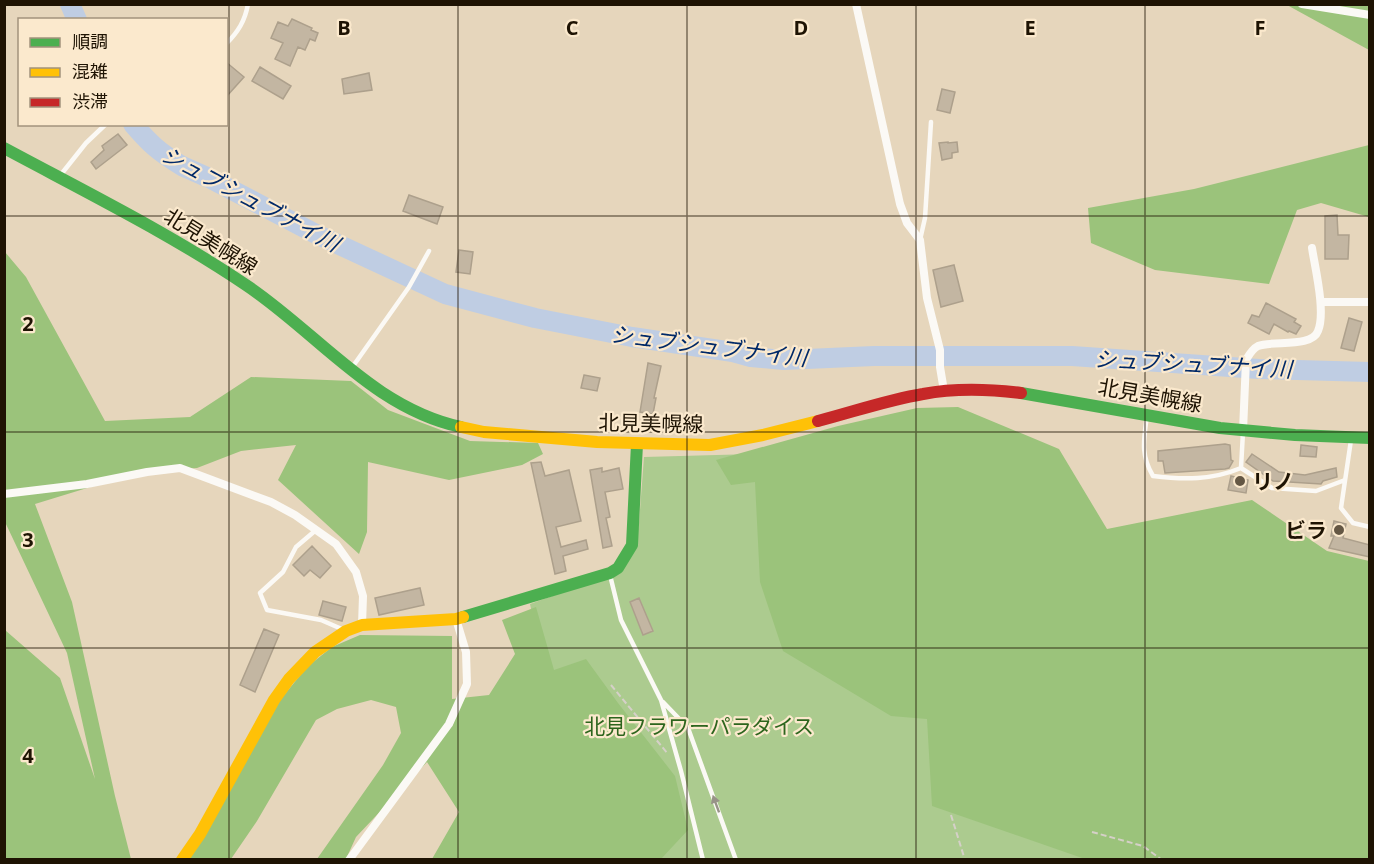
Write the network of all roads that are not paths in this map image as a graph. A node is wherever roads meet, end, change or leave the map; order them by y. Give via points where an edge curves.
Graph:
1 (248, 4) edge
2 (856, 4) edge
3 (1302, 4) edge
4 (1370, 15) edge
5 (228, 42) edge
6 (931, 122) dead end
7 (104, 126) edge
8 (4, 148) edge
9 (59, 177) junction
10 (920, 240) junction
11 (1312, 248) dead end
12 (429, 251) dead end
13 (1321, 302) junction
14 (1370, 302) edge
15 (351, 369) junction
16 (944, 391) junction
17 (1147, 415) junction
18 (1243, 430) junction
19 (1351, 437) junction
20 (1370, 438) edge
21 (637, 444) junction
22 (1241, 468) junction
23 (1345, 480) junction
24 (4, 494) edge
25 (1370, 527) edge
26 (316, 530) junction
27 (610, 573) junction
28 (456, 619) junction
29 (362, 625) junction
30 (346, 631) junction
31 (661, 700) junction
32 (182, 860) edge
33 (349, 860) edge
34 (703, 860) edge
35 (736, 860) edge

1 - 5 lane via 238,33
2 - 10 street via 900,204 907,223
3 - 4 street
6 - 10 lane
7 - 9 lane
8 - 9 main road, 北見美幌線
9 - 15 main road, 北見美幌線 via 163,233 248,286
10 - 16 street
11 - 13 street
12 - 15 lane via 409,287
13 - 14 street
13 - 18 street via 1315,336 1258,346 1246,360
15 - 21 main road, 北見美幌線 via 414,411 447,424 484,432
16 - 17 main road, 北見美幌線 via 999,391
16 - 21 main road, 北見美幌線 via 710,445
17 - 18 main road, 北見美幌線
17 - 22 lane via 1145,463 1153,476 1223,476
18 - 19 main road, 北見美幌線
18 - 22 lane
19 - 20 main road, 北見美幌線
19 - 23 lane
21 - 27 main road via 632,545 618,568
22 - 23 lane via 1272,488 1316,491
23 - 25 lane via 1341,508 1353,523
24 - 26 street via 180,468 271,502
26 - 29 street via 336,544 356,572 363,596
26 - 30 lane via 296,547 283,572 260,594 267,610 321,620
27 - 28 main road
27 - 31 lane via 621,620
28 - 29 main road
28 - 33 street via 466,652 467,684 449,724
29 - 30 main road
30 - 32 main road via 315,652 289,679
31 - 34 lane
35 -> 31 lane via 688,728

